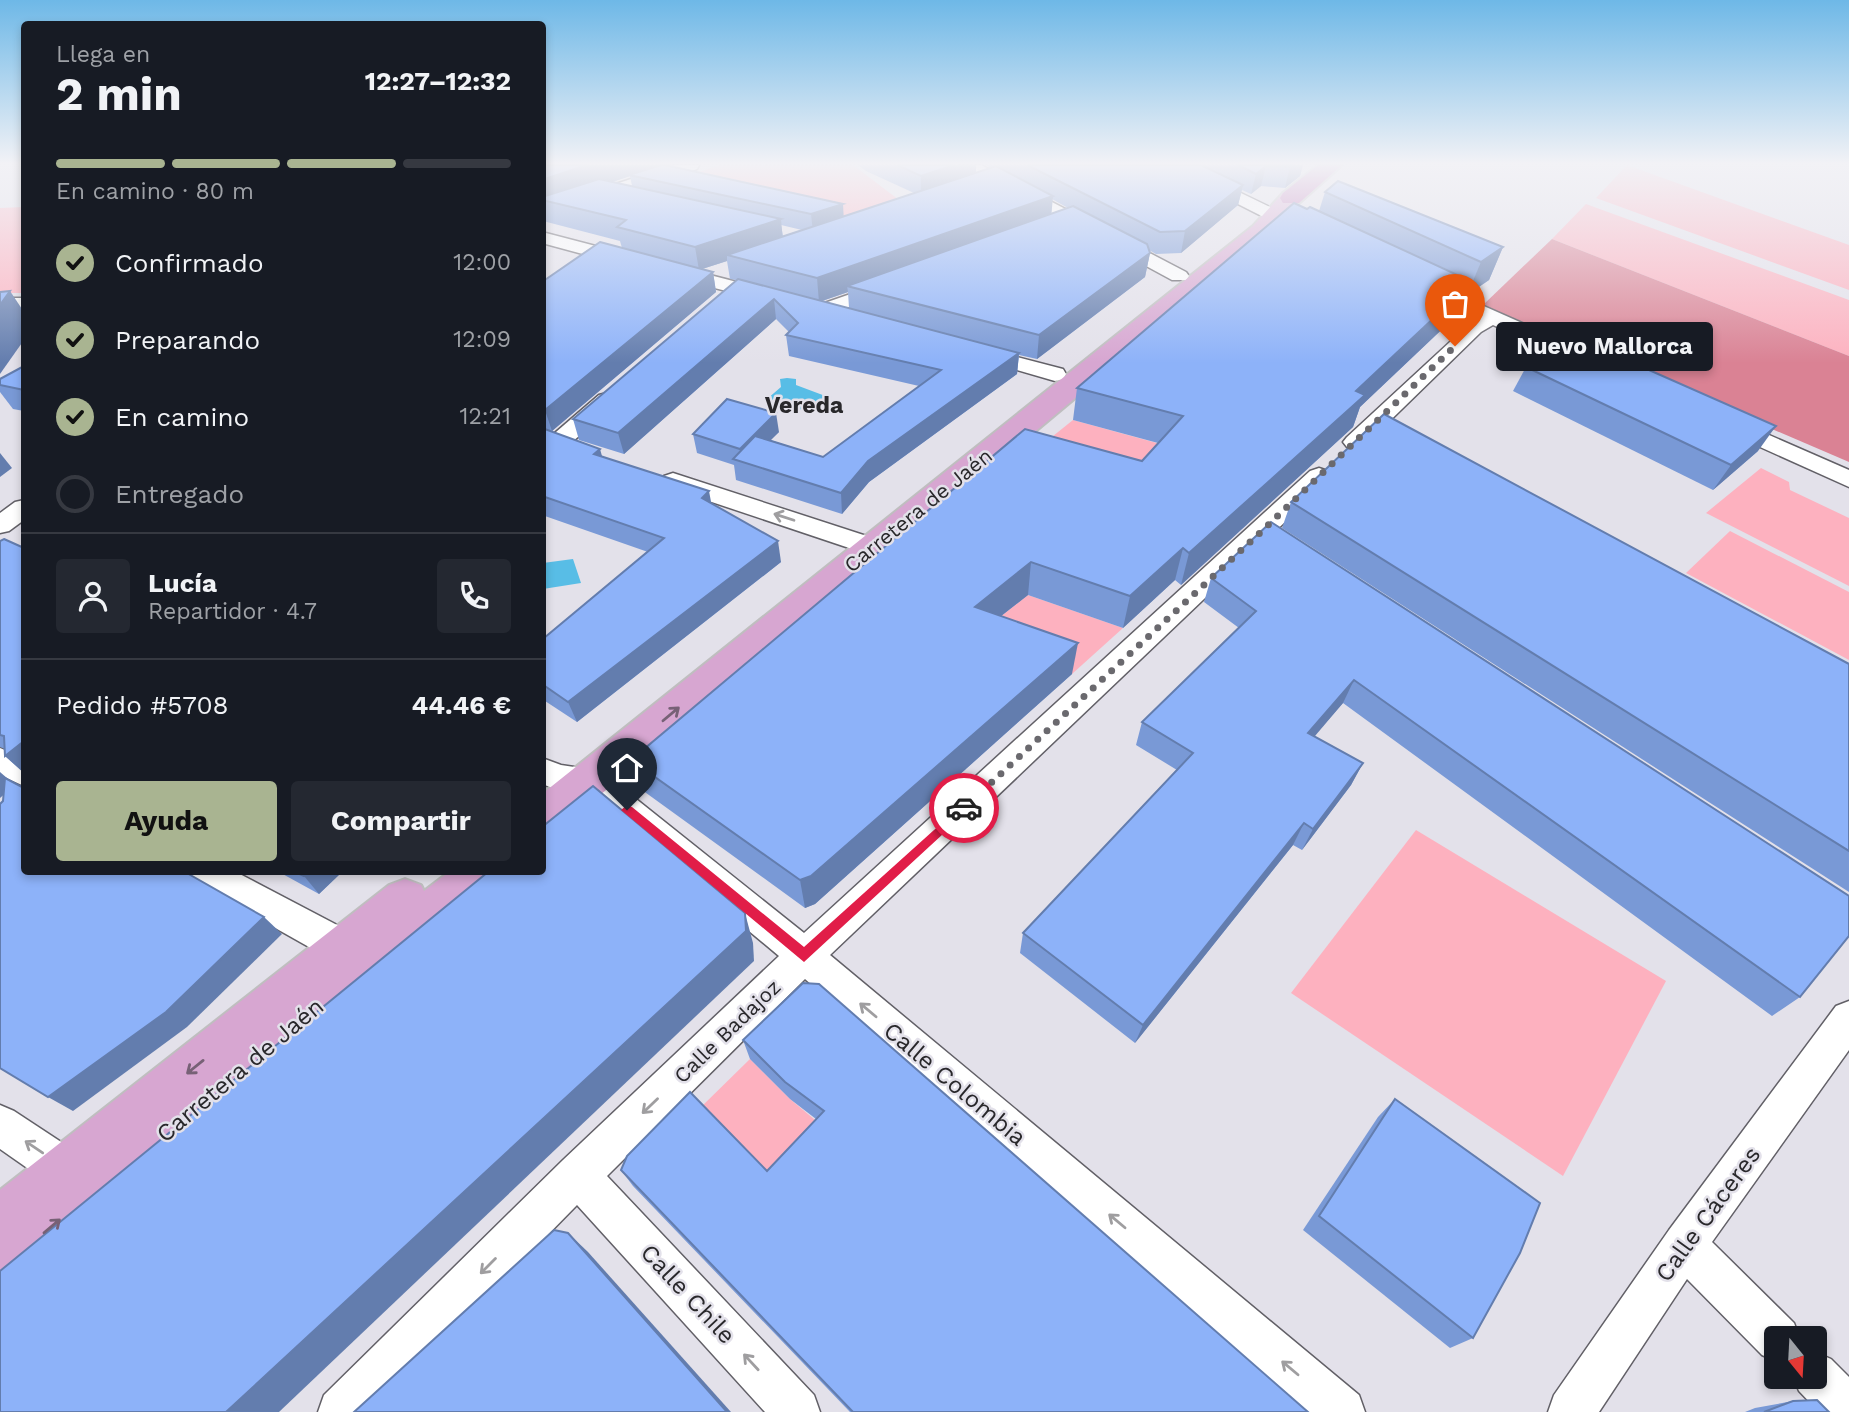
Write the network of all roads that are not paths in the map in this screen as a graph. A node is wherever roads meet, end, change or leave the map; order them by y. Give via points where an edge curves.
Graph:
1 (1092, 231) edge
2 (1244, 231) edge
3 (1249, 231) edge
4 (1308, 231) edge
5 (1314, 235) edge
6 (546, 238) edge
7 (600, 253) junction
8 (578, 267) edge
9 (1179, 276) junction
10 (1405, 277) edge
11 (733, 279) junction
12 (909, 279) edge
13 (0, 304) edge
14 (21, 304) edge
15 (716, 306) edge
16 (823, 310) junction
17 (1492, 317) junction
18 (863, 321) edge
19 (955, 346) edge
20 (1615, 373) edge
21 (1055, 374) junction
22 (621, 388) edge
23 (1713, 418) edge
24 (550, 441) edge
25 (583, 452) edge
26 (649, 473) edge
27 (1849, 479) edge
28 (21, 510) edge
29 (0, 525) edge
30 (21, 534) edge
31 (861, 543) junction
32 (0, 760) edge
33 (21, 771) edge
34 (558, 779) edge
35 (546, 809) edge
36 (212, 875) edge
37 (436, 875) edge
38 (476, 875) edge
39 (345, 947) junction
40 (804, 956) junction
41 (1849, 1019) edge
42 (0, 1125) edge
43 (578, 1175) junction
44 (81, 1180) junction
45 (0, 1225) edge
46 (1684, 1245) junction
47 (0, 1269) edge
48 (1765, 1326) edge
49 (1827, 1388) edge
50 (1849, 1410) edge
51 (341, 1412) edge
52 (797, 1412) edge
53 (1342, 1412) edge
54 (1571, 1412) edge

1 - 9 street
2 - 9 main road, Carretera de Jaén
3 - 31 main road, Carretera de Jaén
4 - 5 street
6 - 7 street
7 - 8 street
7 - 11 street via 700,279
9 - 21 main road, Carretera de Jaén
10 - 17 street
11 - 15 street
11 - 16 street
12 - 16 street
13 - 14 street
16 - 18 street
17 - 20 street
17 - 40 street, Calle Badajoz via 1474,328 1272,536
19 - 21 street
21 - 31 main road, Carretera de Jaén
22 - 24 street
23 - 27 street
24 - 25 street
31 -> 26 street
28 - 29 street
29 - 30 street
31 - 34 main road, Carretera de Jaén
32 - 33 street
34 - 35 main road, Carretera de Jaén
34 - 40 street, Calle Colombia
36 - 39 street
37 - 39 main road, Carretera de Jaén
38 - 44 main road, Carretera de Jaén
39 -> 44 main road, Carretera de Jaén
40 -> 43 street, Calle Badajoz
53 -> 40 street, Calle Colombia
41 - 46 street, Calle Cáceres
44 -> 42 street
43 -> 51 street, Calle Badajoz
52 -> 43 street, Calle Chile
44 - 45 main road, Carretera de Jaén
47 -> 44 main road, Carretera de Jaén
46 - 48 street
46 - 54 street, Calle Cáceres
49 - 50 street

